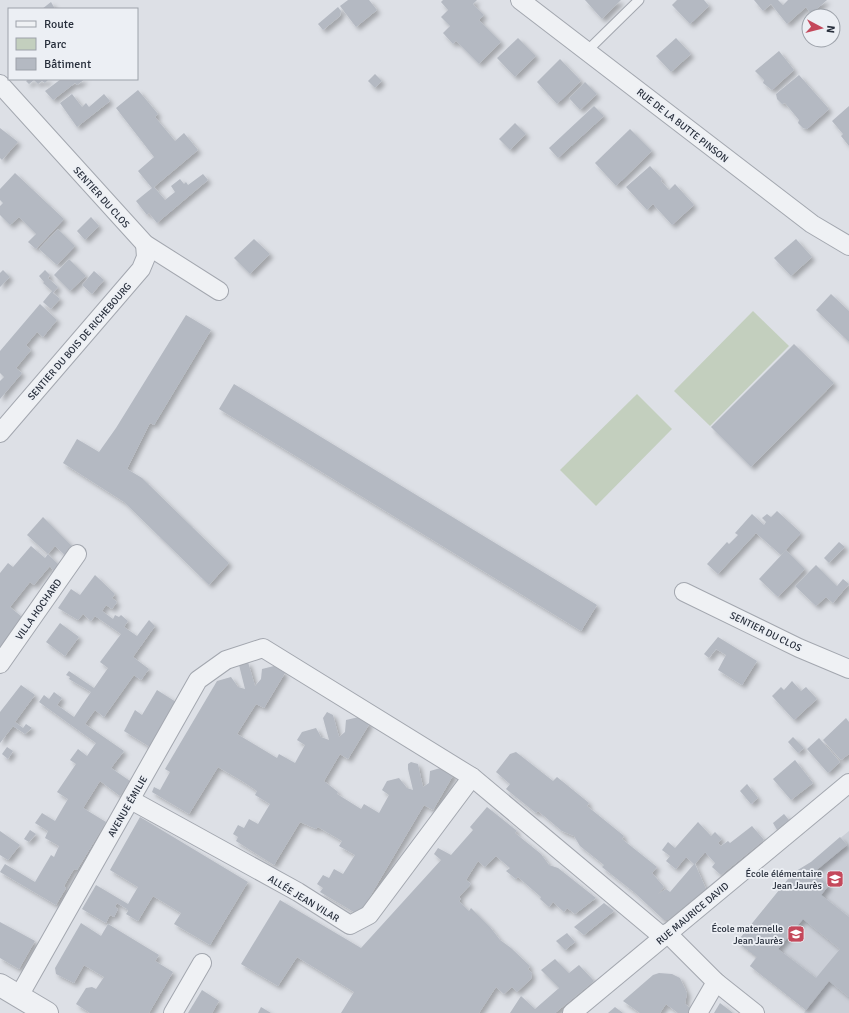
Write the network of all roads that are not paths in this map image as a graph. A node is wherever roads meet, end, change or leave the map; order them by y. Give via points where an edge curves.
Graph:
1 (520, 0) edge
2 (639, 0) edge
3 (587, 51) junction
4 (0, 84) edge
5 (145, 244) junction
6 (849, 246) edge
7 (219, 292) dead end
8 (0, 433) edge
9 (77, 554) dead end
10 (684, 592) dead end
11 (0, 664) edge
12 (849, 669) edge
13 (472, 777) junction
14 (849, 783) edge
15 (131, 800) junction
16 (665, 935) junction
17 (202, 963) dead end
18 (716, 982) junction
19 (0, 985) edge
20 (19, 996) junction
21 (47, 1013) edge
22 (173, 1013) edge
23 (572, 1013) edge
24 (698, 1013) edge
25 (755, 1013) edge

1 - 3 street, RUE DE LA BUTTE PINSON
2 - 3 lane
3 - 6 street, RUE DE LA BUTTE PINSON via 812,224
4 - 5 street, SENTIER DU CLOS
5 - 7 street, SENTIER DU CLOS
5 - 8 street, SENTIER DU BOIS DE RICHEBOURG via 146,257 140,269
9 - 11 street, VILLA HOCHARD
10 - 12 street, SENTIER DU CLOS via 799,648
13 - 15 street, ALLÉE JEAN VILAR via 369,915 350,925 298,892
13 - 15 street, AVENUE ÉMILIE via 263,648 226,660 198,680
13 - 16 street
14 - 16 street, RUE MAURICE DAVID
15 - 20 street, AVENUE ÉMILIE
16 - 18 street
16 - 23 street, RUE MAURICE DAVID
17 - 22 street
18 - 24 street
18 - 25 street
19 - 20 street
20 - 21 street

